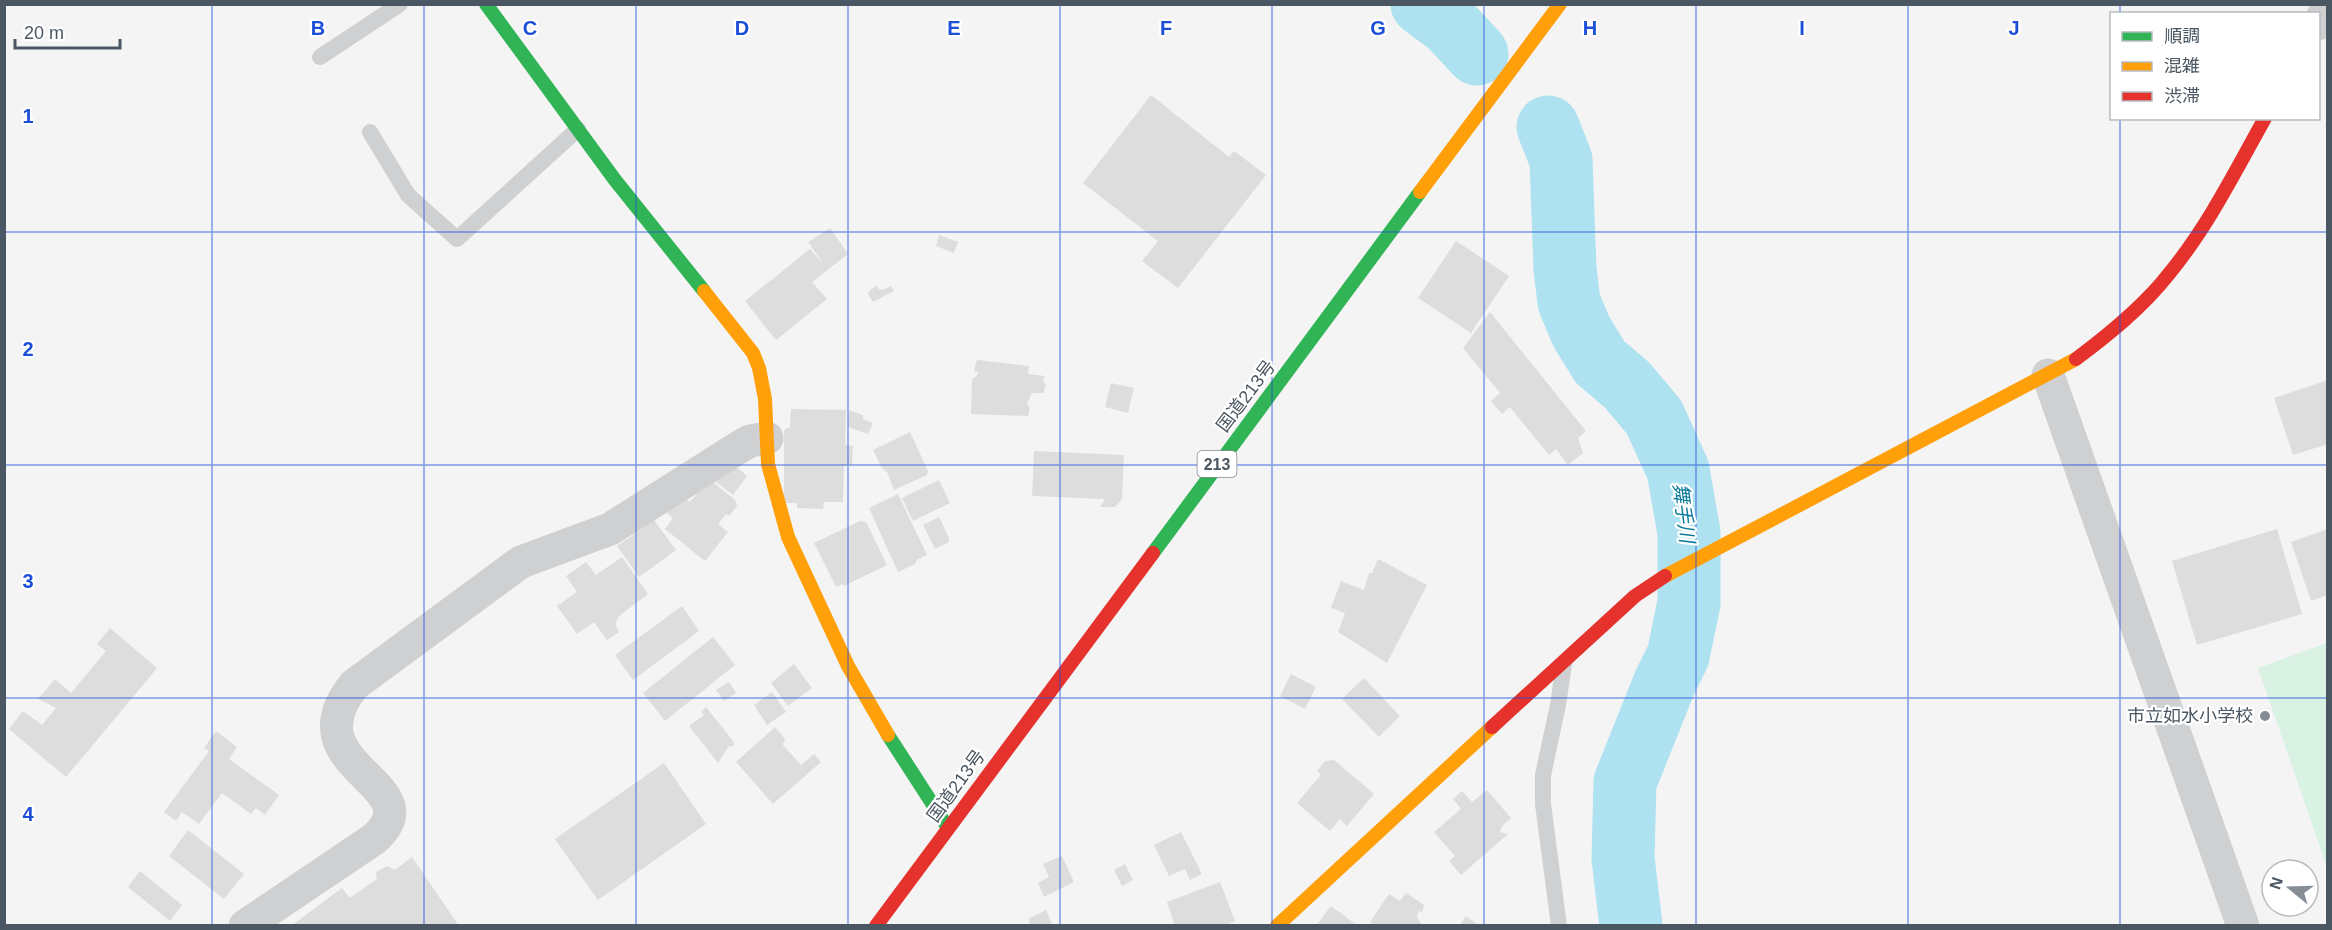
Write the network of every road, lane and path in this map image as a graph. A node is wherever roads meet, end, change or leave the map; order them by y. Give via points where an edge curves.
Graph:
1 (400, 4) edge
2 (486, 4) edge
3 (1560, 4) edge
4 (2328, 8) edge
5 (2320, 22) edge
6 (320, 57) dead end
7 (2264, 120) edge
8 (578, 129) junction
9 (370, 132) dead end
10 (2048, 375) junction
11 (767, 438) junction
12 (1564, 660) junction
13 (948, 828) junction
14 (245, 926) edge
15 (876, 926) edge
16 (1276, 926) edge
17 (1559, 926) edge
18 (2243, 926) edge

1 - 6 lane
2 - 8 main road
3 - 13 main road, 国道213号 / 213
4 - 5 street
7 - 10 main road via 2212,214 2168,276 2106,336
8 - 9 lane via 457,239 408,195
8 - 11 main road via 753,352 765,399
10 - 12 main road via 1668,574 1635,596
10 - 18 street
11 - 13 main road via 768,464 780,512 813,592 868,702
11 - 14 street via 741,446 610,529 521,562 354,685 338,714 337,737 351,761 387,799 389,822 374,839
12 - 16 main road
12 - 17 lane via 1543,775 1543,804
13 - 15 main road, 国道213号 / 213

